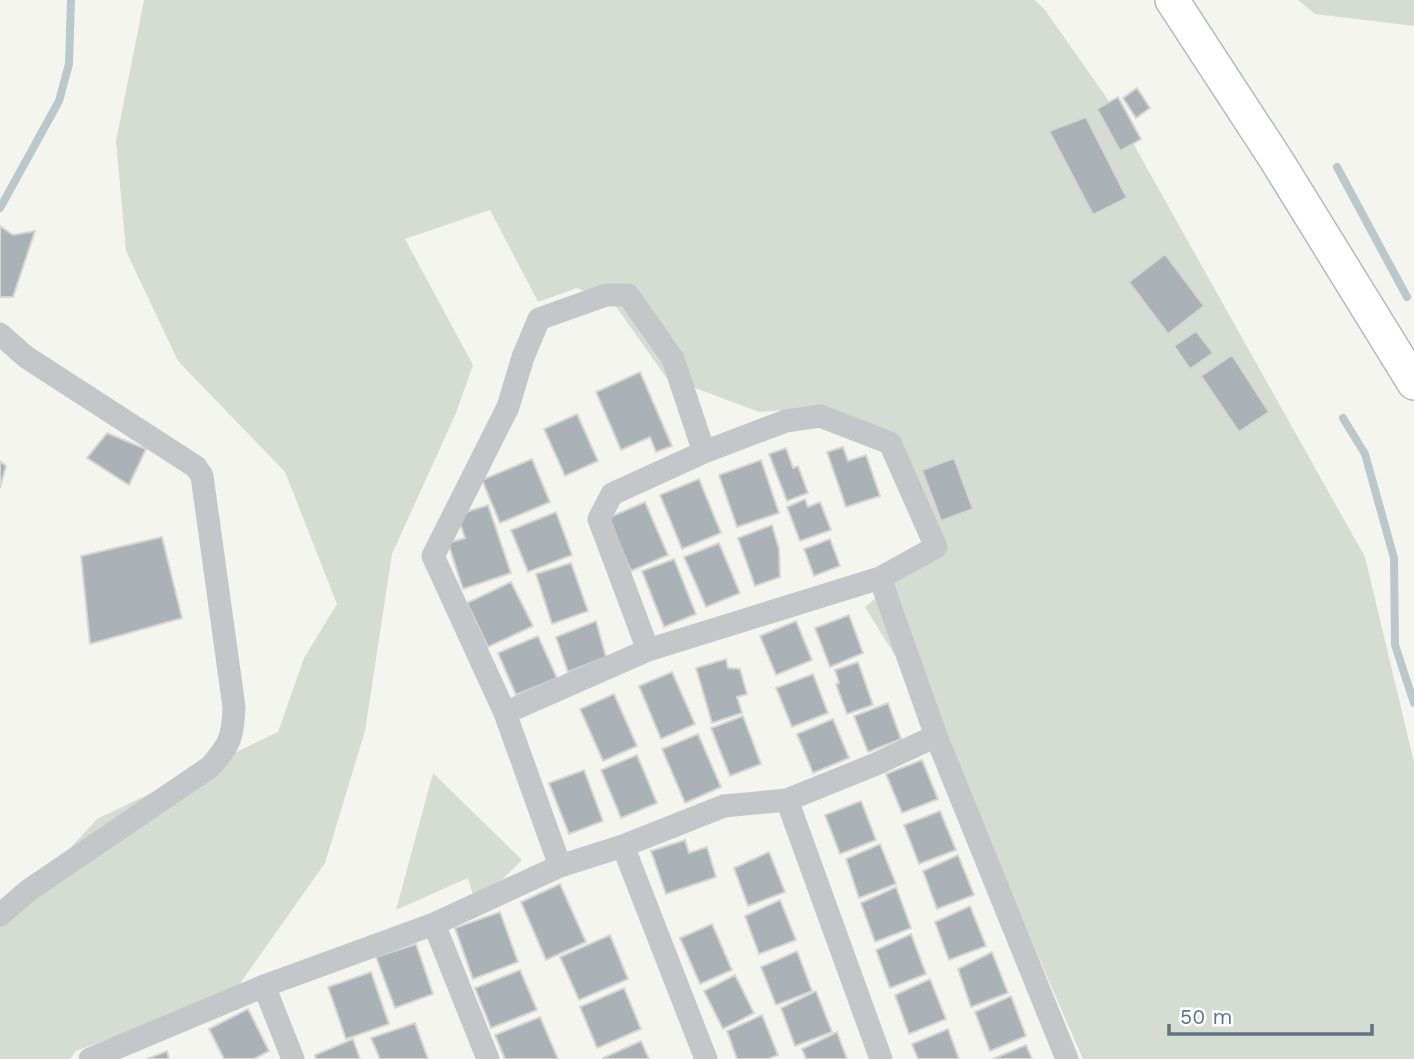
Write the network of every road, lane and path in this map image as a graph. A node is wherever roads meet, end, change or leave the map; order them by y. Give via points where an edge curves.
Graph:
1 (1172, 0) edge
2 (0, 334) edge
3 (1414, 383) edge
4 (704, 452) junction
5 (880, 578) junction
6 (648, 650) junction
7 (505, 713) junction
8 (936, 736) junction
9 (787, 800) junction
10 (623, 846) junction
11 (560, 866) junction
12 (0, 915) edge
13 (434, 924) junction
14 (264, 986) junction
15 (90, 1059) edge
16 (293, 1059) edge
17 (488, 1059) edge
18 (706, 1059) edge
19 (881, 1059) edge
20 (1067, 1059) edge

1 - 3 street
2 - 12 street via 26,357 196,467 202,476 234,707 228,748 210,767 29,890
4 - 5 street via 786,421 820,416 890,443 936,547
4 - 6 street via 612,494 599,519
4 - 7 street via 673,359 628,295 606,295 540,319 508,407 433,556
5 - 6 street
5 - 8 street
6 - 7 street
7 - 11 street
8 - 9 street
8 - 20 street
9 - 10 street via 724,806
9 - 19 street
10 - 11 street
10 - 18 street
11 - 13 street
13 - 14 street
13 - 17 street
14 - 15 street
14 - 16 street

